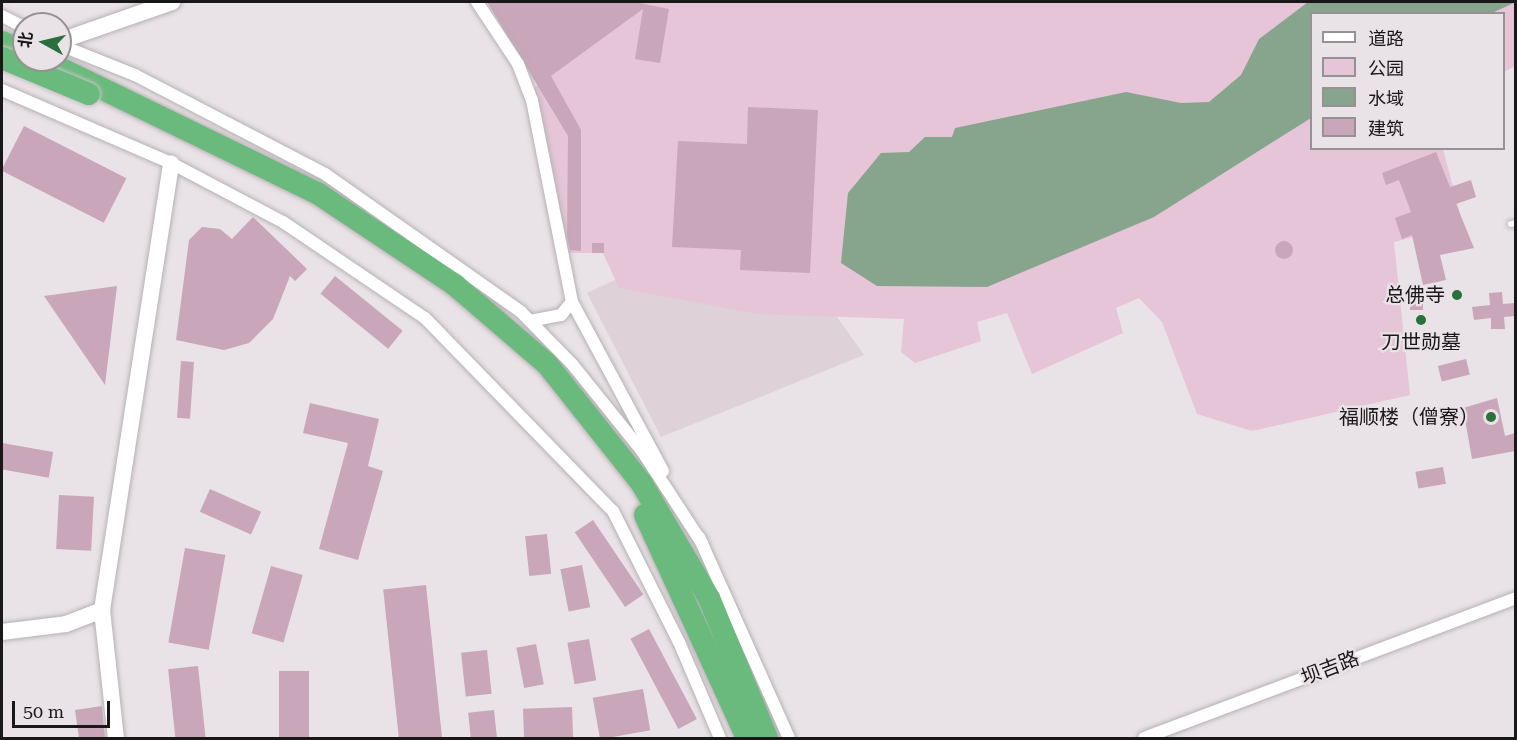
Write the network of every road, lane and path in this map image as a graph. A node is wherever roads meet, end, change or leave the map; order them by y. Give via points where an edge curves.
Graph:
1 (172, 2) edge
2 (477, 2) edge
3 (72, 39) edge
4 (72, 48) edge
5 (2, 58) edge
6 (64, 72) edge
7 (93, 89) junction
8 (2, 90) edge
9 (171, 163) junction
10 (572, 302) junction
11 (530, 321) junction
12 (692, 548) junction
13 (1515, 598) edge
14 (102, 610) junction
15 (2, 632) edge
16 (116, 738) edge
17 (720, 738) edge
18 (747, 738) edge
19 (767, 738) edge
20 (789, 738) edge
21 (1144, 738) edge

1 - 3 main road
2 - 10 street via 514,57 532,100
4 - 11 street via 135,75 325,174 430,243
5 - 7 highway, bridge
6 - 7 highway
7 - 12 highway via 317,193 455,285 547,364
7 - 18 highway via 319,210 437,287 542,380 635,494
8 - 9 street
9 - 14 main road
9 - 17 street via 283,222 425,318 458,356 522,412 613,511
10 - 11 street via 561,315
10 - 12 street
11 - 12 street via 572,364 642,451
12 - 19 highway
12 - 20 street
13 - 21 street, 坝吉路
14 - 15 main road via 66,624
14 - 16 main road

